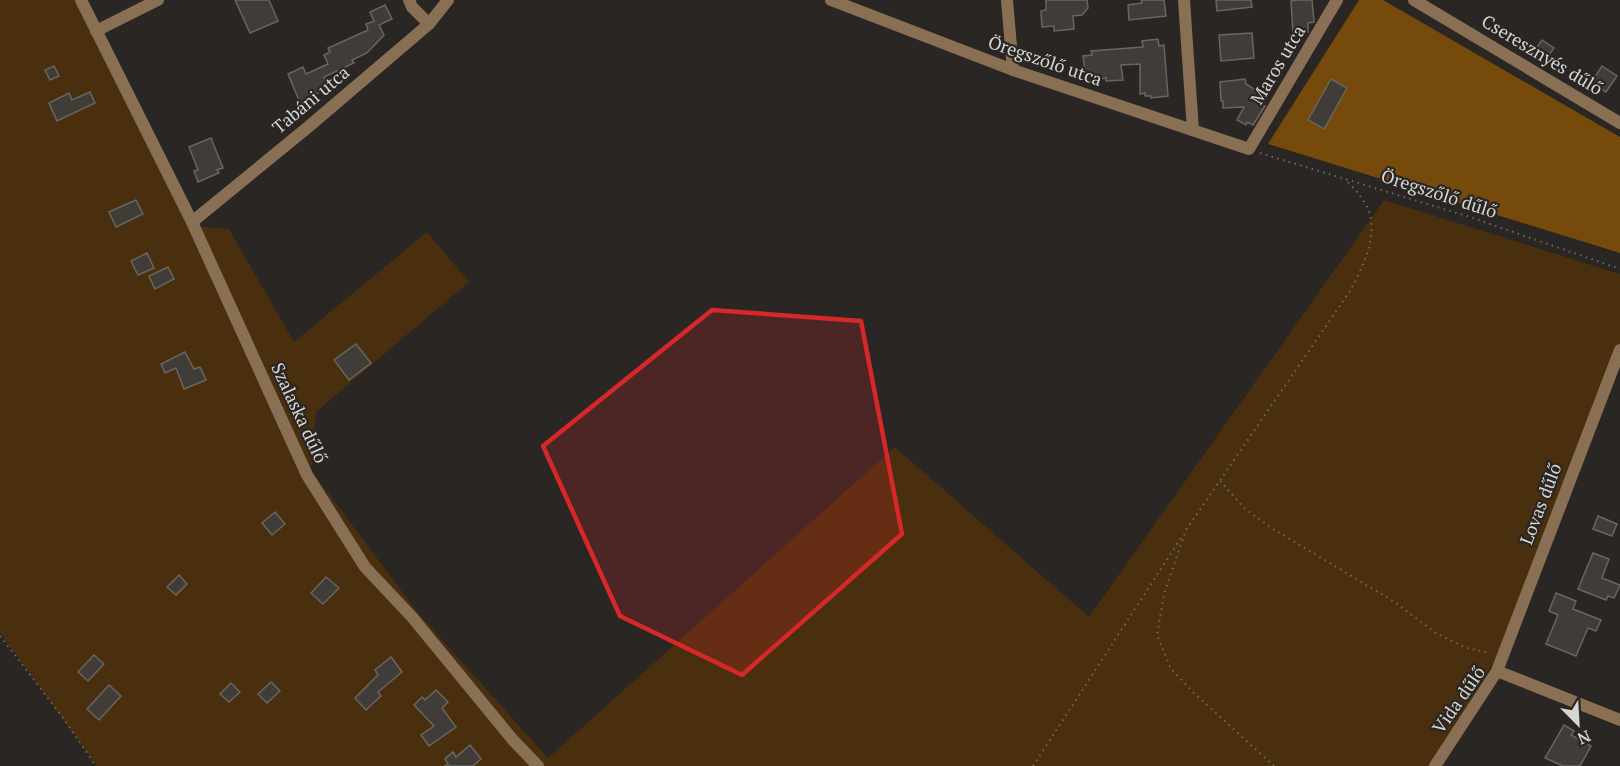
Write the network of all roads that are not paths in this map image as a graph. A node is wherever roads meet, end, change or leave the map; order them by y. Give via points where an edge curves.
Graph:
1 (81, 0) edge
2 (158, 0) edge
3 (409, 0) edge
4 (448, 0) edge
5 (831, 0) edge
6 (1007, 0) edge
7 (1184, 0) edge
8 (1337, 0) edge
9 (1414, 0) edge
10 (429, 24) junction
11 (96, 31) junction
12 (1013, 70) junction
13 (1620, 123) edge
14 (1194, 130) junction
15 (1249, 149) joint
16 (192, 222) junction
17 (1620, 350) edge
18 (1497, 671) junction
19 (1620, 720) edge
20 (538, 766) edge
21 (1436, 766) edge

1 - 11 street, Szalaska dűlő
2 - 11 street
3 - 10 street
4 - 10 street, Tabáni utca
5 - 12 street, Öregszőlő utca
6 - 12 street
7 - 14 street
8 - 15 street, Maros utca
9 - 13 street, Cseresznyés dűlő
10 - 16 street, Tabáni utca
11 - 16 street, Szalaska dűlő
12 - 14 street, Öregszőlő utca
14 - 15 street, Öregszőlő utca
16 - 20 street, Szalaska dűlő via 307,475 365,567
17 - 18 street, Lovas dűlő
18 - 19 street, Vida dűlő
18 - 21 street, Vida dűlő

